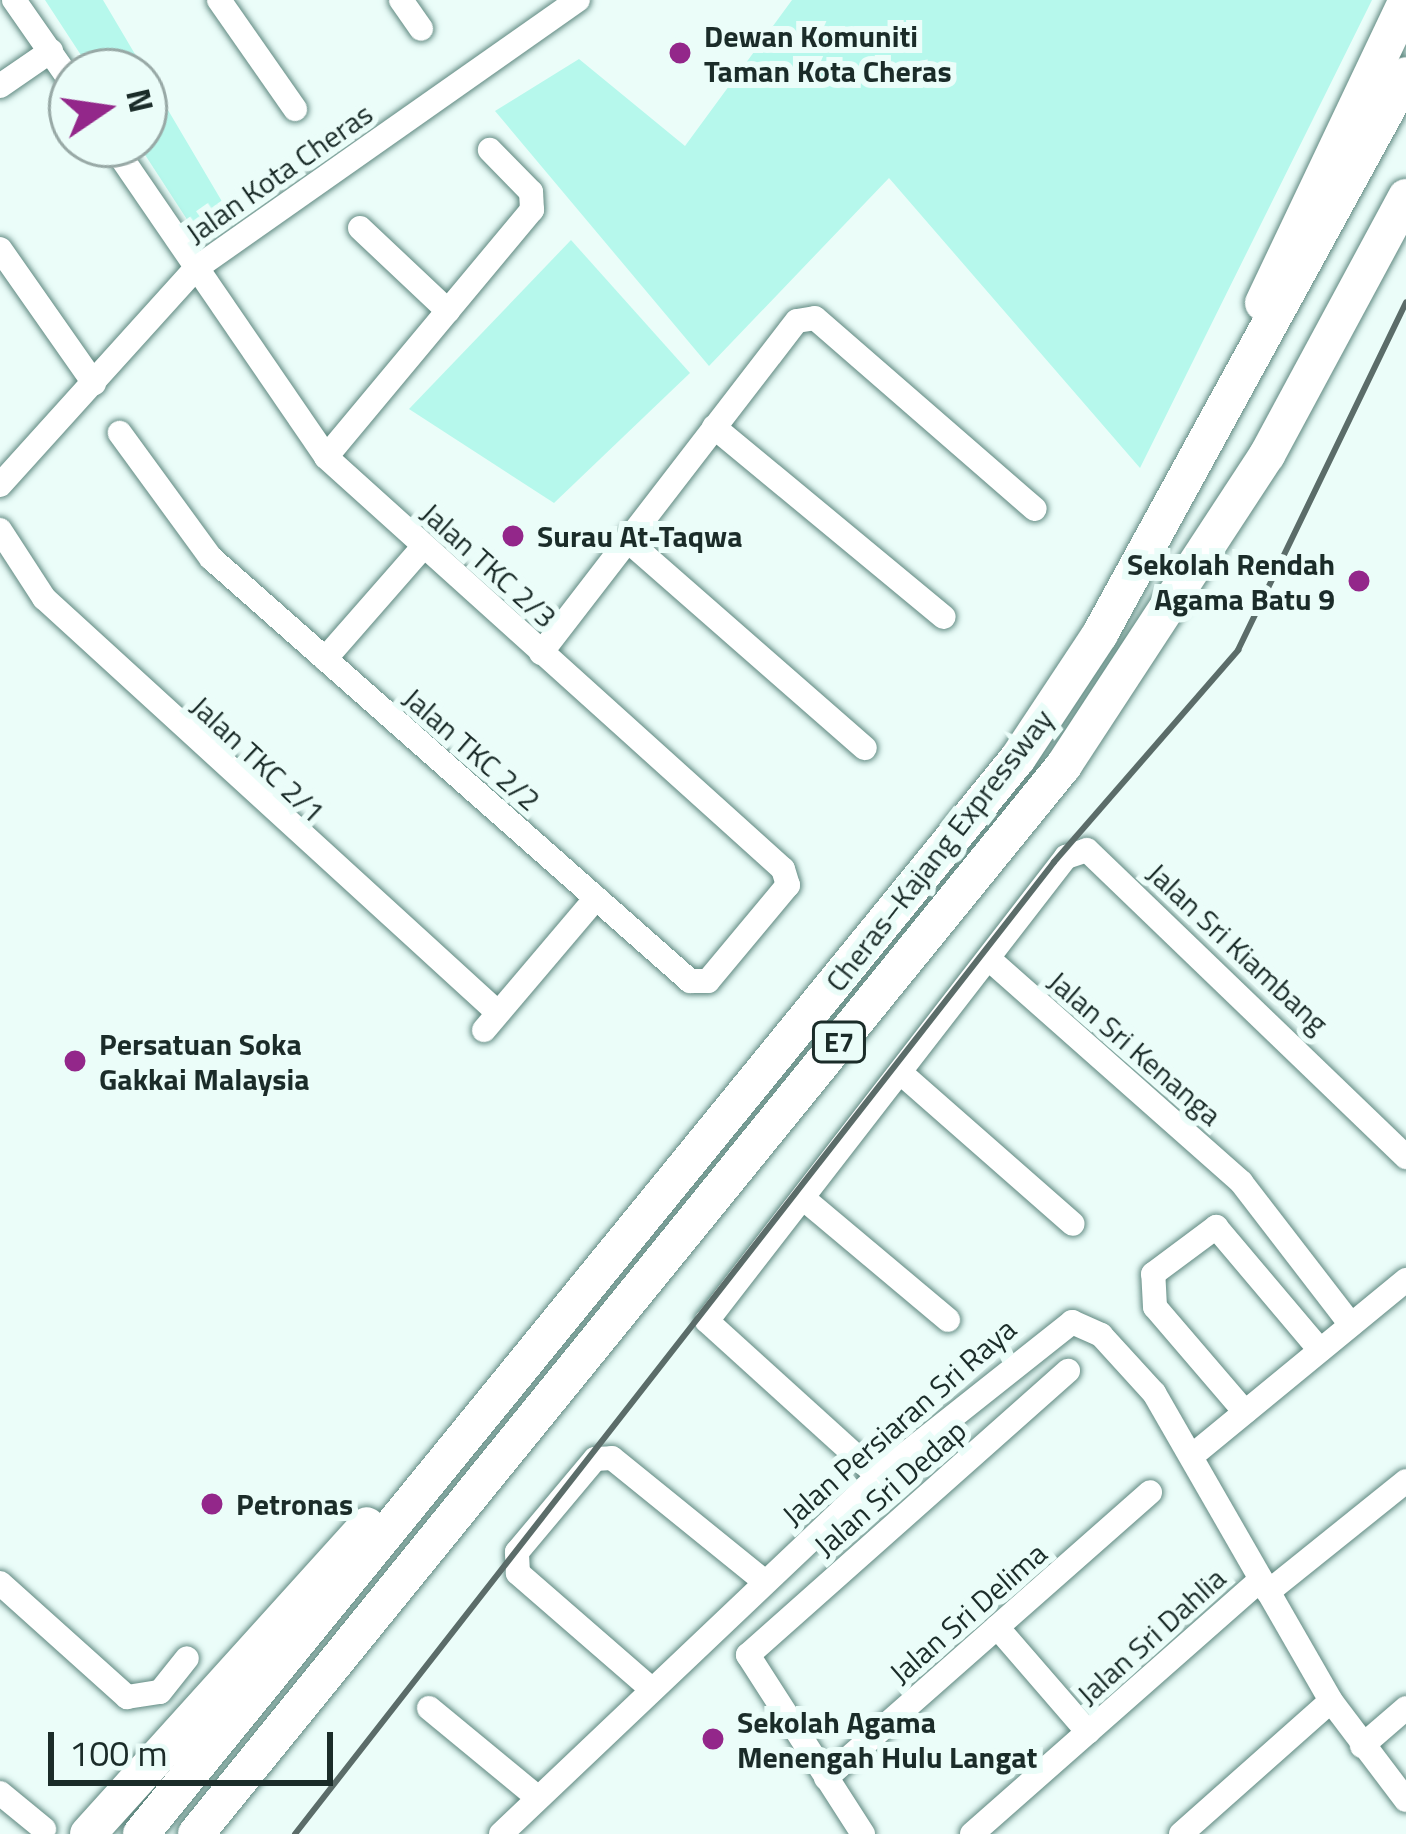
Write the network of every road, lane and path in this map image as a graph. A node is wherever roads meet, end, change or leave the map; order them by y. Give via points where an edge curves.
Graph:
1 (14, 0) edge
2 (219, 0) edge
3 (400, 0) edge
4 (578, 0) edge
5 (1406, 2) edge
6 (421, 29) dead end
7 (49, 48) edge
8 (48, 53) edge
9 (1406, 75) edge
10 (0, 86) edge
11 (295, 109) dead end
12 (490, 150) dead end
13 (128, 168) edge
14 (1402, 209) edge
15 (360, 228) dead end
16 (0, 249) edge
17 (195, 269) junction
18 (448, 311) junction
19 (94, 383) junction
20 (714, 427) junction
21 (120, 434) dead end
22 (326, 457) junction
23 (0, 485) edge
24 (1035, 509) dead end
25 (0, 530) edge
26 (627, 540) junction
27 (424, 546) junction
28 (944, 617) dead end
29 (1100, 634) junction
30 (541, 652) junction
31 (325, 659) junction
32 (865, 748) dead end
33 (783, 869) joint
34 (596, 898) junction
35 (989, 959) junction
36 (902, 1074) junction
37 (1406, 1157) edge
38 (804, 1199) junction
39 (1073, 1224) dead end
40 (1406, 1280) edge
41 (574, 1304) junction
42 (948, 1320) dead end
43 (1351, 1325) junction
44 (1320, 1350) junction
45 (1068, 1371) dead end
46 (1245, 1412) junction
47 (1192, 1455) junction
48 (874, 1479) junction
49 (1406, 1481) edge
50 (1150, 1492) dead end
51 (901, 1518) junction
52 (765, 1582) junction
53 (0, 1583) edge
54 (1265, 1585) junction
55 (997, 1627) junction
56 (355, 1640) junction
57 (188, 1658) dead end
58 (650, 1687) junction
59 (1331, 1701) junction
60 (429, 1708) dead end
61 (1406, 1708) edge
62 (1088, 1732) junction
63 (1362, 1746) junction
64 (826, 1778) junction
65 (0, 1793) edge
66 (532, 1793) junction
67 (1406, 1800) edge
68 (44, 1829) dead end
69 (88, 1834) edge
70 (141, 1834) edge
71 (196, 1834) edge
72 (226, 1834) edge
73 (501, 1834) edge
74 (863, 1834) edge
75 (972, 1834) edge
76 (1181, 1834) edge

1 - 7 street
2 - 11 street
3 - 6 street
4 - 17 street, Jalan Kota Cheras
5 - 29 highway
8 - 10 street
9 - 29 highway, Cheras–Kajang Expressway / E7
12 - 18 street via 534,201
13 - 17 street, Jalan TKC 2/3
14 - 56 highway, Cheras–Kajang Expressway / E7 via 1267,455 1064,765
15 - 18 street
16 - 19 street
17 - 19 street, Jalan Kota Cheras
17 - 22 street, Jalan TKC 2/3
18 - 22 street
19 - 23 street, Jalan Kota Cheras
20 - 24 street via 797,321 815,318
20 - 26 street
20 - 28 street
21 - 31 street, Jalan TKC 2/2 via 211,558
22 - 27 street, Jalan TKC 2/3
25 - 34 street, Jalan TKC 2/1 via 44,598 491,1021
26 - 30 street
26 - 32 street
27 - 30 street, Jalan TKC 2/3
27 - 31 street
29 - 41 highway, Cheras–Kajang Expressway / E7 via 1018,758
30 - 33 street, Jalan TKC 2/3
31 - 34 street, Jalan TKC 2/2
33 - 34 street, Jalan TKC 2/2 via 788,885 708,981 690,980
35 - 36 street
35 - 37 street, Jalan Sri Kiambang via 1066,857 1087,850 1348,1091
35 - 43 street, Jalan Sri Kenanga via 1241,1182
36 - 38 street
36 - 39 street
38 - 42 street
38 - 48 street via 706,1326
40 - 43 street
41 - 69 highway via 251,1642
41 - 70 highway, Cheras–Kajang Expressway / E7
43 - 44 street
44 - 46 street
44 - 46 street via 1229,1234 1210,1228 1153,1274 1155,1307
45 - 51 street, Jalan Sri Dedap
46 - 47 street
47 - 48 street, Jalan Persiaran Sri Raya via 1141,1378 1101,1334 1072,1322
47 - 54 street, Jalan Persiaran Sri Raya
48 - 51 street
48 - 52 street, Jalan Persiaran Sri Raya
49 - 54 street, Jalan Sri Dahlia
50 - 55 street, Jalan Sri Delima
51 - 64 street, Jalan Sri Dedap via 748,1661
52 - 58 street, Jalan Persiaran Sri Raya
52 - 58 street via 612,1458 595,1459 516,1562
53 - 57 street via 127,1697 160,1692
54 - 59 street, Jalan Persiaran Sri Raya
54 - 62 street, Jalan Sri Dahlia
55 - 62 street
55 - 64 street, Jalan Sri Delima
56 - 71 highway, Cheras–Kajang Expressway / E7
56 - 72 highway
58 - 66 street, Jalan Persiaran Sri Raya
59 - 63 street, Jalan Persiaran Sri Raya
59 - 76 street
60 - 66 street
61 - 63 street
62 - 75 street, Jalan Sri Dahlia
63 - 67 street, Jalan Persiaran Sri Raya
64 - 74 street
65 - 68 street
66 - 73 street, Jalan Persiaran Sri Raya

